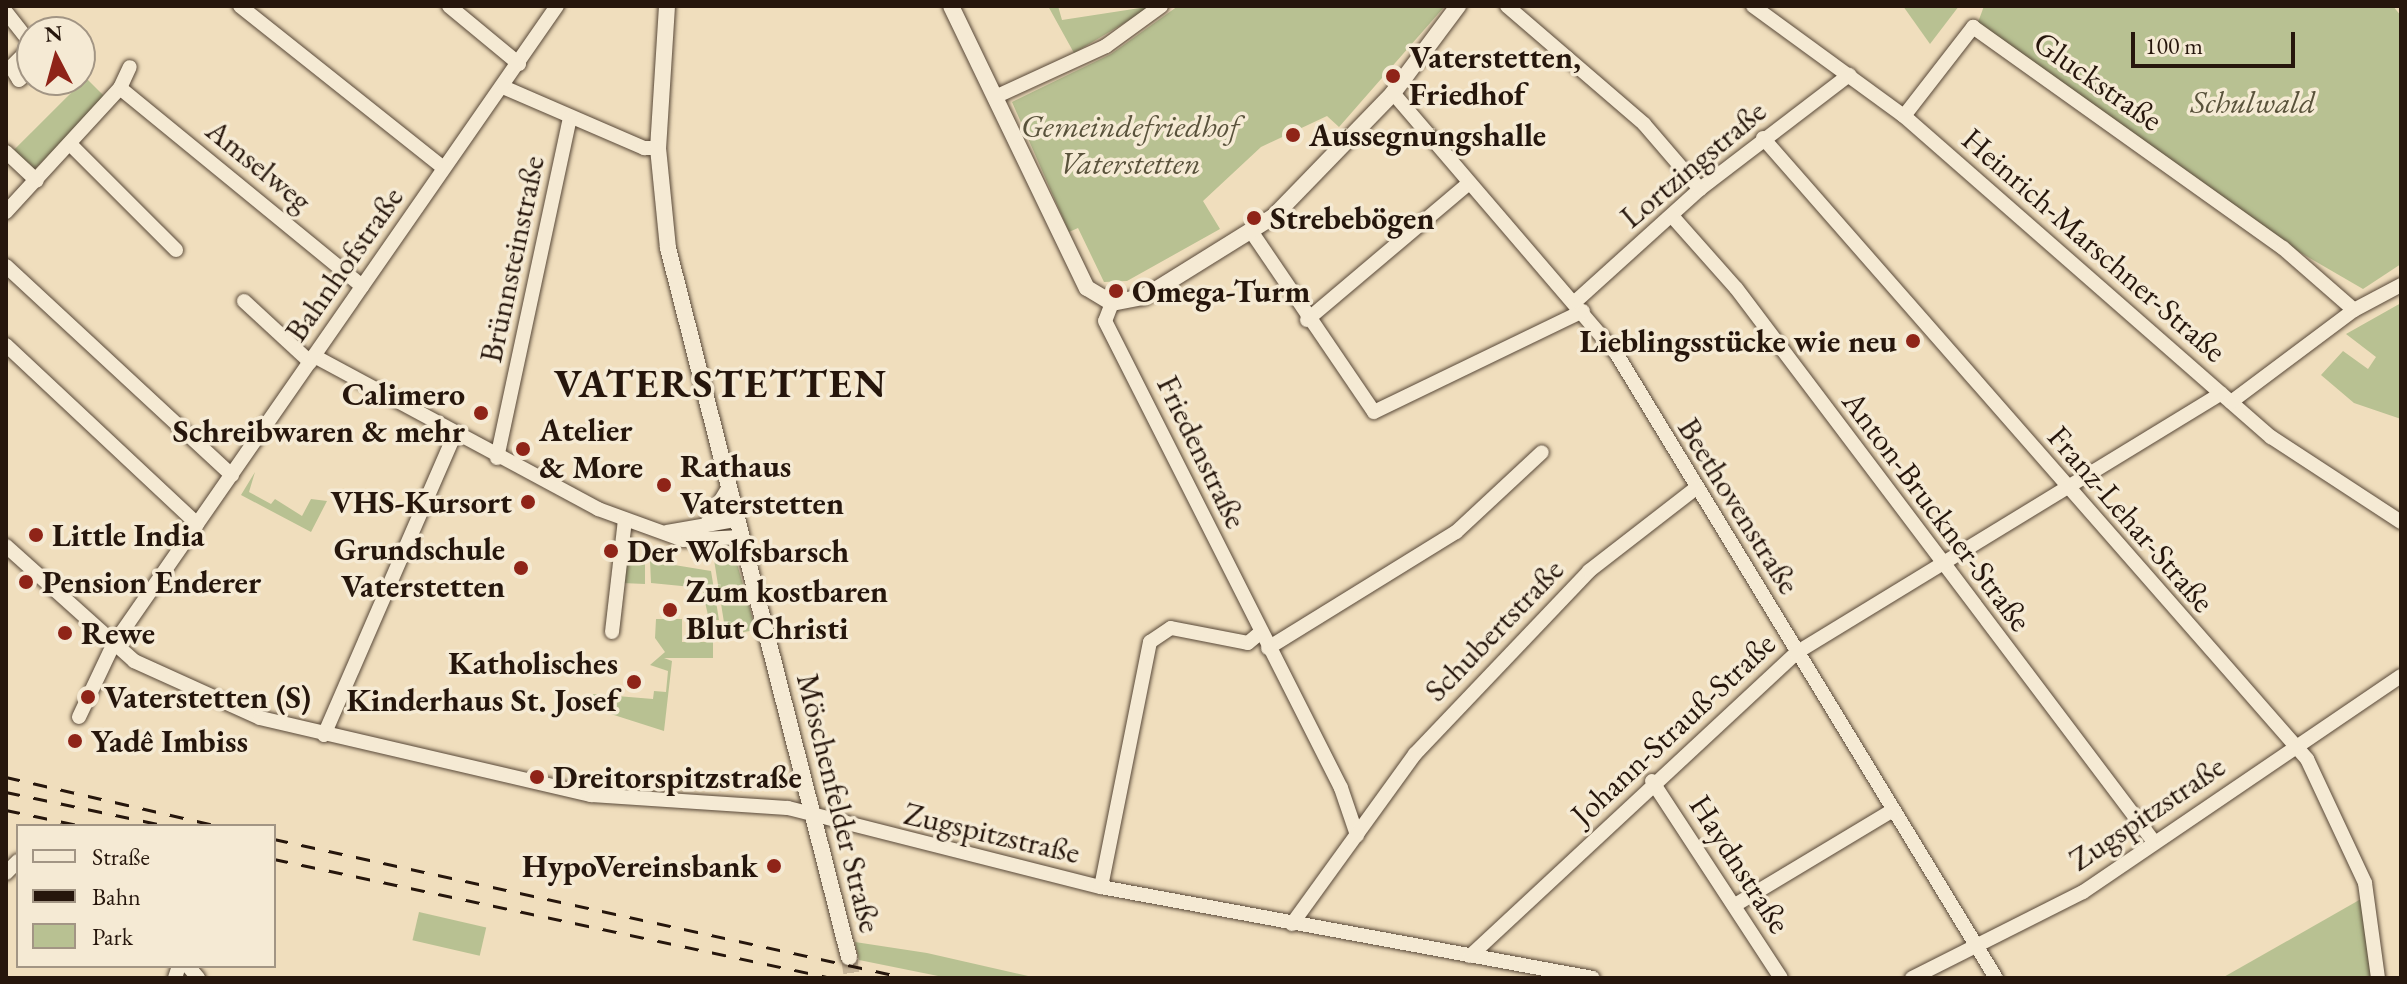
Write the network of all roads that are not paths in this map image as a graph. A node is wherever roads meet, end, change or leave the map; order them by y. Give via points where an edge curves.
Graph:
1 (240, 6) edge
2 (449, 6) edge
3 (557, 6) edge
4 (667, 6) edge
5 (951, 6) edge
6 (1161, 6) edge
7 (1458, 6) edge
8 (1507, 6) edge
9 (1753, 6) edge
10 (519, 64) junction
11 (130, 67) dead end
12 (1849, 75) junction
13 (503, 87) junction
14 (120, 88) junction
15 (1393, 93) junction
16 (995, 97) junction
17 (1904, 116) junction
18 (570, 118) junction
19 (1763, 138) junction
20 (70, 144) junction
21 (658, 148) junction
22 (6, 152) edge
23 (444, 168) junction
24 (37, 181) junction
25 (1469, 183) junction
26 (1700, 189) junction
27 (6, 212) edge
28 (1672, 216) junction
29 (1253, 234) junction
30 (176, 250) dead end
31 (6, 266) edge
32 (2401, 285) edge
33 (362, 286) junction
34 (244, 301) dead end
35 (1112, 303) junction
36 (1580, 306) junction
37 (2354, 310) junction
38 (1307, 320) junction
39 (6, 345) edge
40 (312, 359) junction
41 (2226, 398) junction
42 (455, 434) junction
43 (1542, 452) dead end
44 (497, 458) junction
45 (232, 475) junction
46 (1696, 488) junction
47 (727, 490) junction
48 (2069, 490) junction
49 (625, 520) junction
50 (736, 520) junction
51 (2401, 522) edge
52 (197, 524) junction
53 (706, 525) junction
54 (663, 533) junction
55 (741, 537) junction
56 (8, 553) edge
57 (1943, 566) junction
58 (612, 632) dead end
59 (1260, 633) junction
60 (113, 645) junction
61 (1268, 648) junction
62 (1796, 653) junction
63 (2401, 676) edge
64 (79, 717) dead end
65 (324, 735) junction
66 (2294, 747) junction
67 (1652, 781) junction
68 (1893, 810) junction
69 (817, 816) junction
70 (1357, 835) junction
71 (2154, 842) junction
72 (1101, 887) junction
73 (1735, 905) junction
74 (1292, 924) junction
75 (1976, 945) junction
76 (1470, 956) junction
77 (849, 957) tunnel mouth
78 (1593, 978) edge
79 (1781, 978) edge
80 (1912, 978) edge
81 (1996, 978) edge
82 (2378, 978) edge

1 - 23 street
2 - 10 street
3 - 10 street, Bahnhofstraße
4 - 21 street, Möschenfelder Straße
5 - 16 street
6 - 16 street via 1106,46
7 - 15 street
8 - 26 street via 1644,124
9 - 12 street, Heinrich-Marschner-Straße
10 - 13 street, Bahnhofstraße
11 - 14 street
12 - 17 street, Heinrich-Marschner-Straße
12 - 19 street, Lortzingstraße
13 - 18 street
13 - 23 street, Bahnhofstraße
14 - 20 street
14 - 33 street, Amselweg
15 - 25 street, Beethovenstraße
15 - 29 street
16 - 35 street via 1087,288
17 - 37 street, Gluckstraße via 1973,27 2283,248
17 - 41 street, Heinrich-Marschner-Straße
18 - 21 street
18 - 44 street, Brünnsteinstraße
19 - 26 street, Lortzingstraße
19 - 48 street, Franz-Lehar-Straße
20 - 24 street
20 - 30 street
21 - 47 street, Möschenfelder Straße via 678,301
22 - 24 street
23 - 33 street, Bahnhofstraße
24 - 27 street
25 - 36 street, Beethovenstraße
25 - 38 street
26 - 28 street, Lortzingstraße
28 - 36 street, Lortzingstraße
28 - 57 street, Anton-Bruckner-Straße via 1736,288
29 - 35 street via 1144,297
29 - 38 street
31 - 45 street
32 - 37 street, Johann-Strauß-Straße
33 - 40 street, Bahnhofstraße
34 - 40 street
35 - 59 street, Friedenstraße via 1105,321
36 - 38 street, Lortzingstraße via 1374,412
36 - 46 street, Beethovenstraße
37 - 41 street, Johann-Strauß-Straße
39 - 52 street
40 - 42 street
40 - 45 street, Bahnhofstraße
41 - 48 street, Johann-Strauß-Straße
41 - 51 street, Heinrich-Marschner-Straße via 2324,476
42 - 44 street
42 - 65 street
43 - 61 street via 1456,532
44 - 49 street
45 - 52 street, Bahnhofstraße
46 - 62 street, Beethovenstraße
46 - 70 street, Schubertstraße via 1583,576 1415,754
47 - 50 street, Möschenfelder Straße
47 - 53 street
48 - 57 street, Johann-Strauß-Straße
48 - 66 street, Franz-Lehar-Straße
49 - 54 street
49 - 58 street
50 - 53 street
50 - 55 street, Möschenfelder Straße
52 - 60 street, Bahnhofstraße
53 - 54 street
54 - 55 street via 683,540
55 - 69 street, Möschenfelder Straße
56 - 60 street, Zugspitzstraße
57 - 62 street, Johann-Strauß-Straße
57 - 71 street, Anton-Bruckner-Straße
59 - 61 street, Friedenstraße
59 - 72 street via 1248,643 1171,628 1150,642
60 - 64 street, Bahnhofstraße
60 - 65 street, Zugspitzstraße via 225,707
61 - 70 street, Friedenstraße via 1341,788
62 - 67 street, Johann-Strauß-Straße
62 - 68 street, Beethovenstraße
63 - 66 street, Zugspitzstraße
65 - 69 street, Zugspitzstraße via 591,795 754,803
66 - 71 street, Zugspitzstraße
66 - 82 street, Franz-Lehar-Straße via 2337,811 2357,860
67 - 73 street, Haydnstraße
67 - 76 street, Johann-Strauß-Straße
68 - 73 street
68 - 75 street, Beethovenstraße
69 - 72 street, Zugspitzstraße
69 - 77 street, Möschenfelder Straße
70 - 74 street
71 - 75 street, Zugspitzstraße via 2083,892
72 - 74 street, Zugspitzstraße
73 - 79 street, Haydnstraße
74 - 76 street, Zugspitzstraße
75 - 80 street, Zugspitzstraße
75 - 81 street, Beethovenstraße
76 - 78 street, Zugspitzstraße

